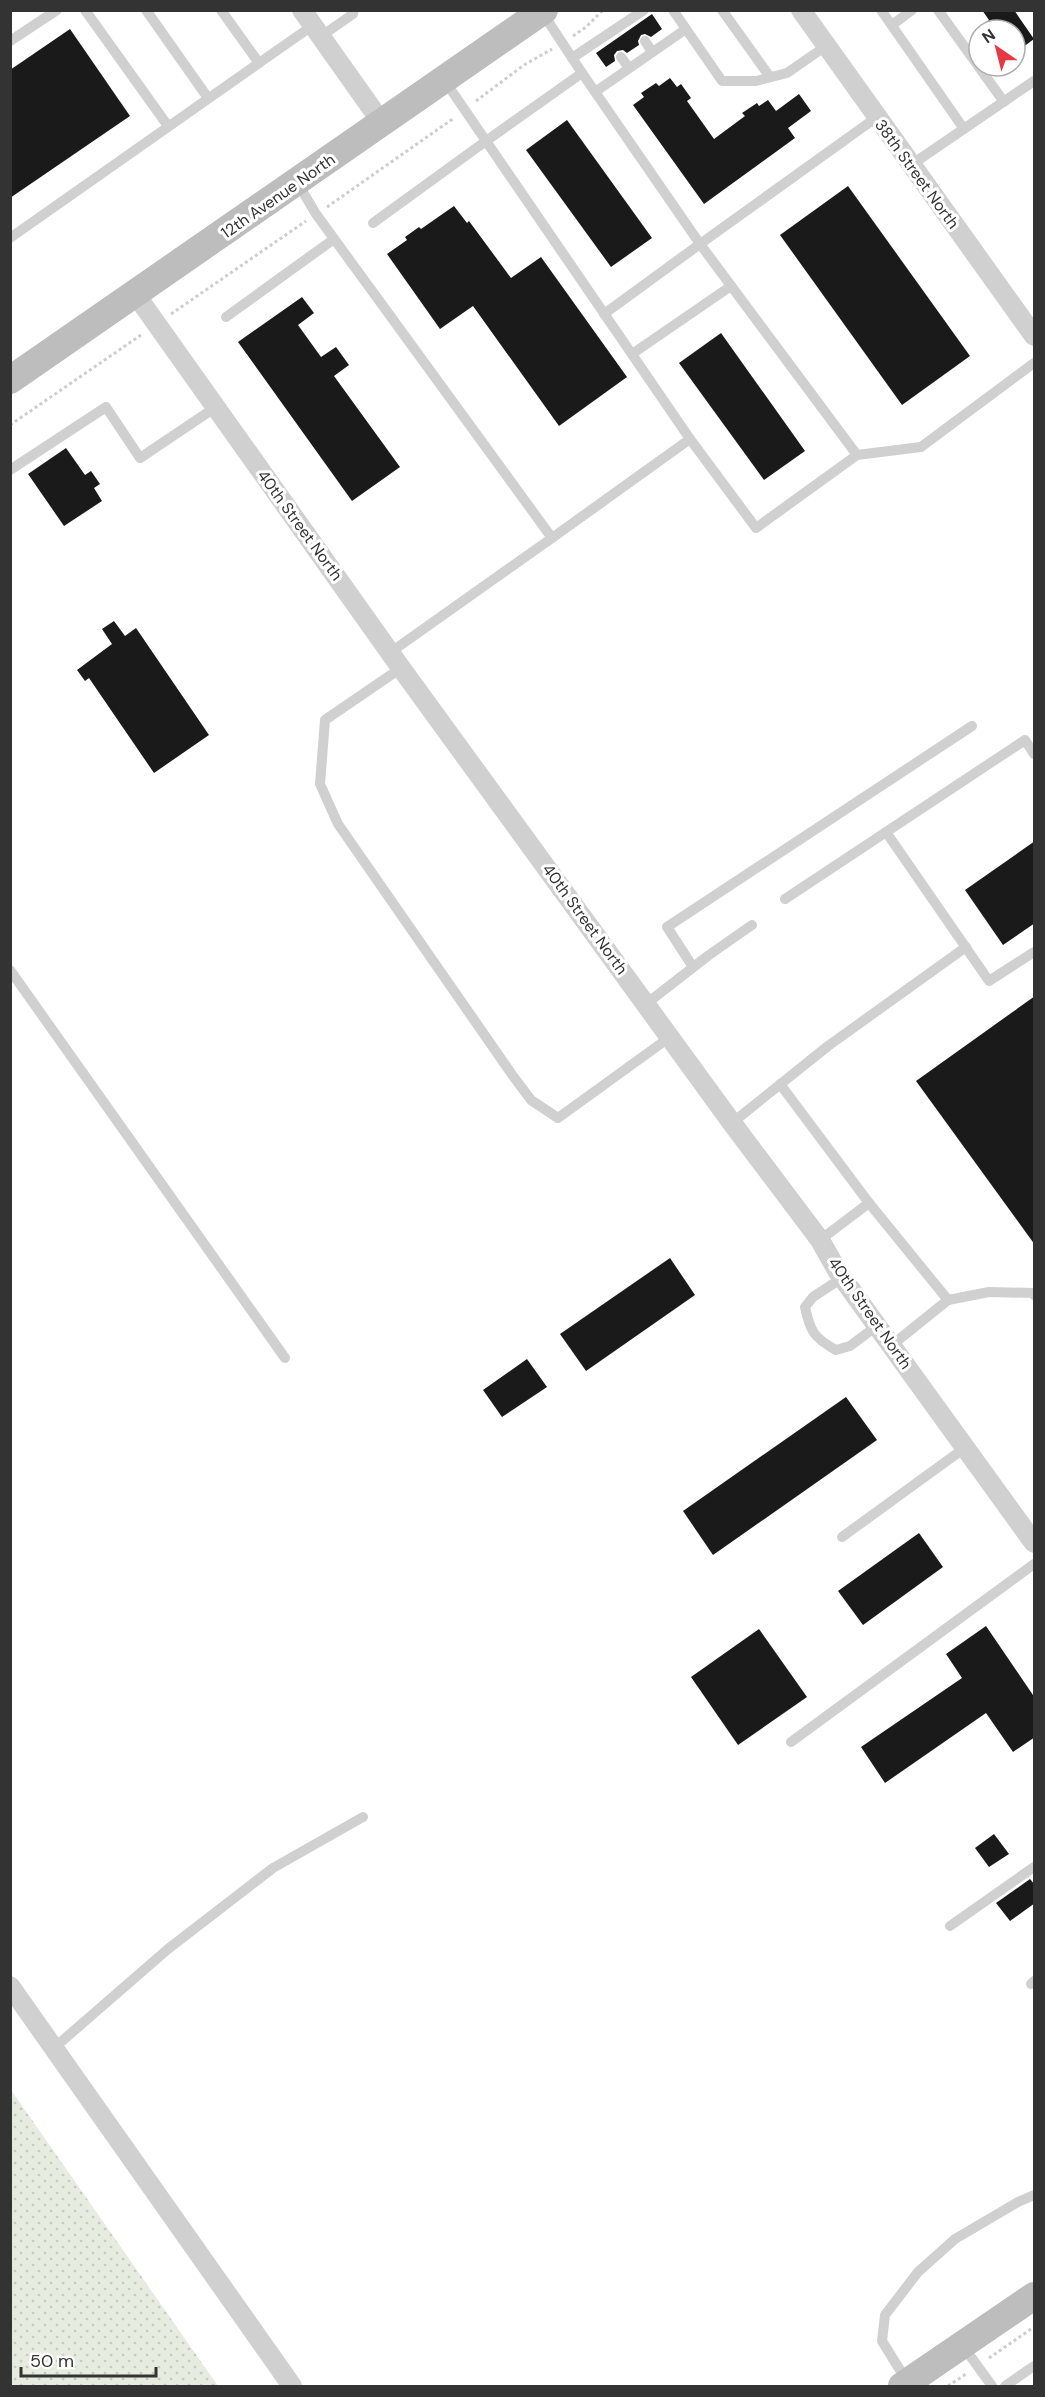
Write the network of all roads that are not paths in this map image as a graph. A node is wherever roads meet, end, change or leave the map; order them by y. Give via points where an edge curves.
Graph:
1 (57, 10) edge
2 (85, 10) edge
3 (146, 10) edge
4 (221, 10) edge
5 (354, 10) edge
6 (644, 10) edge
7 (673, 10) edge
8 (722, 10) edge
9 (881, 10) edge
10 (912, 10) edge
11 (938, 10) edge
12 (543, 11) edge
13 (804, 11) edge
14 (312, 25) edge
15 (892, 25) junction
16 (686, 29) junction
17 (10, 41) edge
18 (645, 41) dead end
19 (826, 46) junction
20 (652, 52) junction
21 (621, 57) dead end
22 (572, 58) junction
23 (259, 63) junction
24 (630, 68) junction
25 (582, 74) junction
26 (770, 77) junction
27 (444, 78) junction
28 (1034, 83) edge
29 (595, 92) junction
30 (208, 98) junction
31 (1004, 102) junction
32 (877, 117) junction
33 (382, 123) junction
34 (168, 126) junction
35 (964, 129) junction
36 (486, 141) junction
37 (911, 165) junction
38 (297, 182) junction
39 (373, 223) dead end
40 (10, 238) edge
41 (334, 239) junction
42 (700, 244) junction
43 (731, 286) junction
44 (136, 295) junction
45 (604, 314) junction
46 (226, 317) dead end
47 (1035, 336) edge
48 (633, 354) junction
49 (1035, 363) edge
50 (10, 380) edge
51 (216, 407) junction
52 (690, 438) junction
53 (856, 455) junction
54 (10, 470) edge
55 (552, 538) junction
56 (396, 660) junction
57 (972, 726) dead end
58 (1035, 754) edge
59 (886, 832) junction
60 (785, 899) dead end
61 (752, 925) dead end
62 (966, 947) junction
63 (1035, 952) edge
64 (693, 967) junction
65 (10, 970) edge
66 (646, 1004) junction
67 (670, 1037) junction
68 (780, 1084) junction
69 (732, 1123) junction
70 (869, 1203) junction
71 (820, 1240) junction
72 (842, 1278) junction
73 (1035, 1295) edge
74 (948, 1300) junction
75 (878, 1325) junction
76 (892, 1345) junction
77 (285, 1358) dead end
78 (966, 1447) junction
79 (842, 1537) dead end
80 (1035, 1543) edge
81 (1035, 1564) edge
82 (791, 1742) dead end
83 (363, 1817) dead end
84 (1035, 1867) edge
85 (950, 1926) dead end
86 (10, 1986) edge
87 (54, 2048) junction
88 (1035, 2195) edge
89 (1035, 2296) edge
90 (970, 2356) junction
91 (1035, 2366) edge
92 (905, 2385) edge
93 (292, 2386) edge
94 (992, 2386) edge
95 (1005, 2386) edge

1 - 17 lane
2 - 34 lane
3 - 30 lane
4 - 23 lane
5 - 14 lane via 353,14
6 - 22 lane via 609,39
7 - 16 lane
8 - 26 lane
9 - 15 lane
10 - 15 lane
11 - 31 lane
12 - 22 lane
12 - 27 main road, 12th Avenue North
13 - 19 street, 38th Street North
14 - 23 lane
14 - 33 street
15 - 35 lane
16 - 20 lane
16 - 26 lane via 722,81
18 - 20 lane
19 - 26 lane via 787,73
19 - 32 street, 38th Street North
20 - 24 lane
21 - 24 lane
22 - 25 lane
23 - 30 lane
24 - 29 lane
25 - 29 lane
25 - 36 lane
27 - 33 main road, 12th Avenue North
27 - 36 lane
28 - 31 lane
29 - 42 lane
30 - 34 lane
31 - 35 lane
32 - 37 street, 38th Street North
32 - 42 lane
33 - 38 main road, 12th Avenue North
34 - 40 lane
35 - 37 lane
36 - 39 lane
36 - 45 lane
37 - 47 street, 38th Street North
38 - 41 lane
38 - 44 main road, 12th Avenue North
41 - 46 lane
41 - 55 lane
42 - 43 lane
42 - 45 lane
43 - 48 lane
43 - 53 lane
44 - 50 main road, 12th Avenue North
44 - 51 street, 40th Street North
45 - 48 lane
48 - 52 lane
49 - 53 lane via 921,447
51 - 54 lane via 140,458 106,407
51 - 56 street, 40th Street North
52 - 53 lane via 756,528
52 - 55 lane
55 - 56 lane
56 - 66 street, 40th Street North
56 - 67 lane via 326,720 320,784 338,824 513,1076 531,1100 558,1118
57 - 64 lane via 667,927
58 - 59 lane via 1025,740
59 - 60 lane
59 - 62 lane
61 - 64 lane
62 - 63 lane via 989,981
62 - 68 lane
64 - 66 lane
65 - 77 lane
66 - 67 street, 40th Street North
67 - 69 street, 40th Street North
68 - 69 lane
68 - 70 lane
69 - 71 street, 40th Street North
70 - 71 lane
70 - 74 lane
71 - 72 street, 40th Street North
72 - 75 street, 40th Street North
72 - 75 lane via 805,1307 809,1328 836,1350 850,1346
73 - 74 lane via 989,1292
74 - 76 lane
75 - 76 street, 40th Street North
76 - 78 street, 40th Street North
78 - 79 lane
78 - 80 street, 40th Street North
81 - 82 lane
83 - 87 lane via 273,1868 168,1949
84 - 85 lane
86 - 87 street
87 - 93 street
88 - 92 lane via 955,2239 918,2272 885,2315 882,2341
89 - 90 main road
90 - 92 main road
90 - 94 lane
91 - 95 lane

